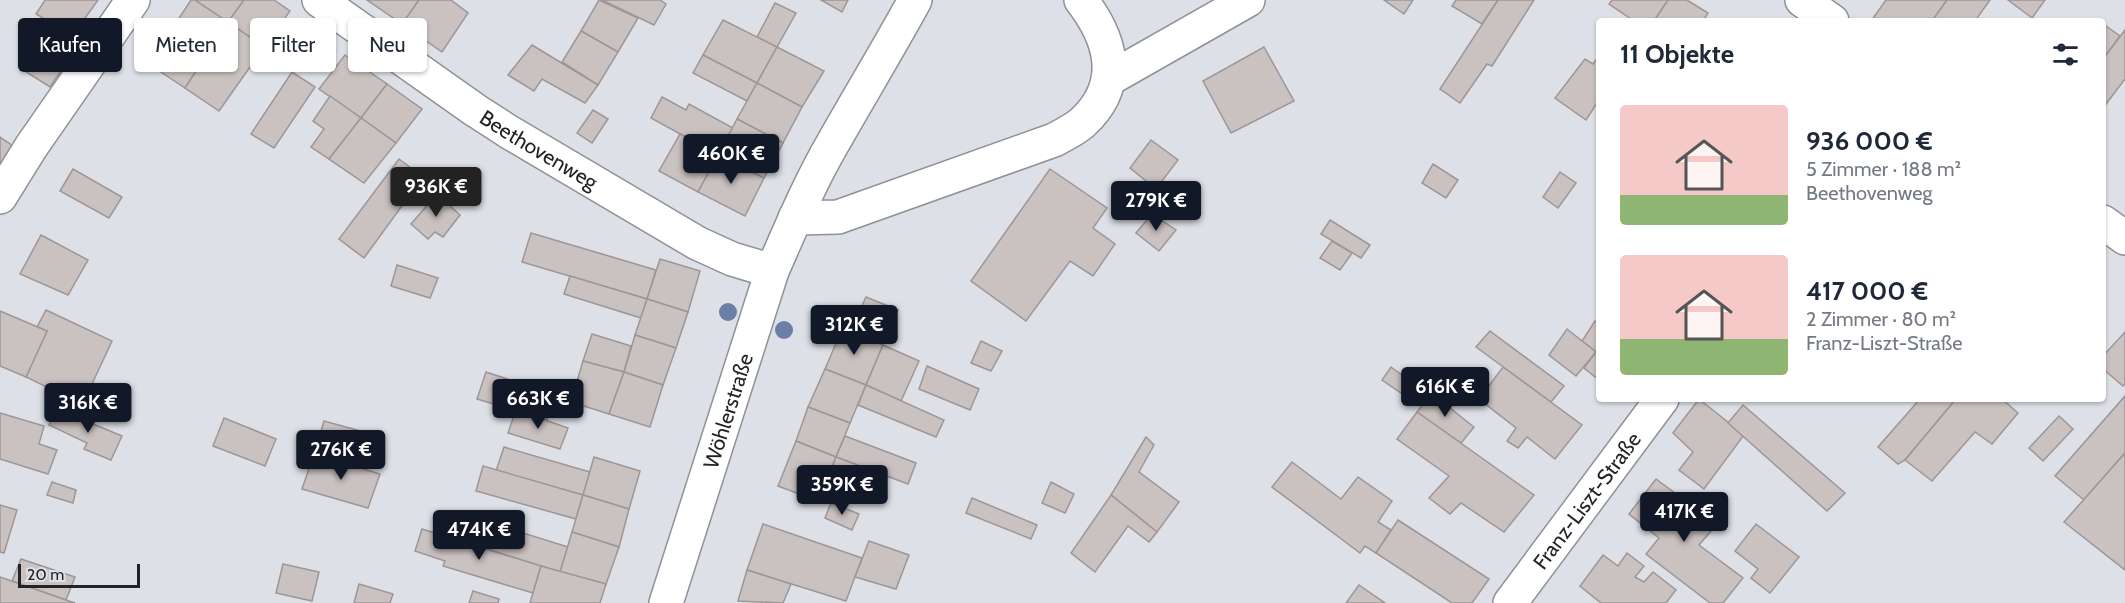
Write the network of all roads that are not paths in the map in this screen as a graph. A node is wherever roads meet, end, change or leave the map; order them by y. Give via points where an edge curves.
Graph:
1 (133, 0) edge
2 (319, 0) edge
3 (915, 0) edge
4 (1081, 0) edge
5 (1248, 0) edge
6 (1802, 0) edge
7 (1828, 18) edge
8 (1109, 78) junction
9 (0, 197) edge
10 (795, 218) junction
11 (2106, 224) edge
12 (2125, 238) edge
13 (772, 271) junction
14 (1660, 402) edge
15 (666, 603) edge
16 (1510, 603) edge

1 - 9 street
2 - 13 street, Beethovenweg via 509,132 697,243
3 - 10 street, Wöhlerstraße via 832,144
4 - 8 street via 1100,30 1109,54
5 - 8 street
6 - 7 street
8 - 10 street via 1099,104 1081,124 1054,140 838,217
10 - 13 street, Wöhlerstraße
11 - 12 street
13 - 15 street, Wöhlerstraße
14 - 16 street, Franz-Liszt-Straße

